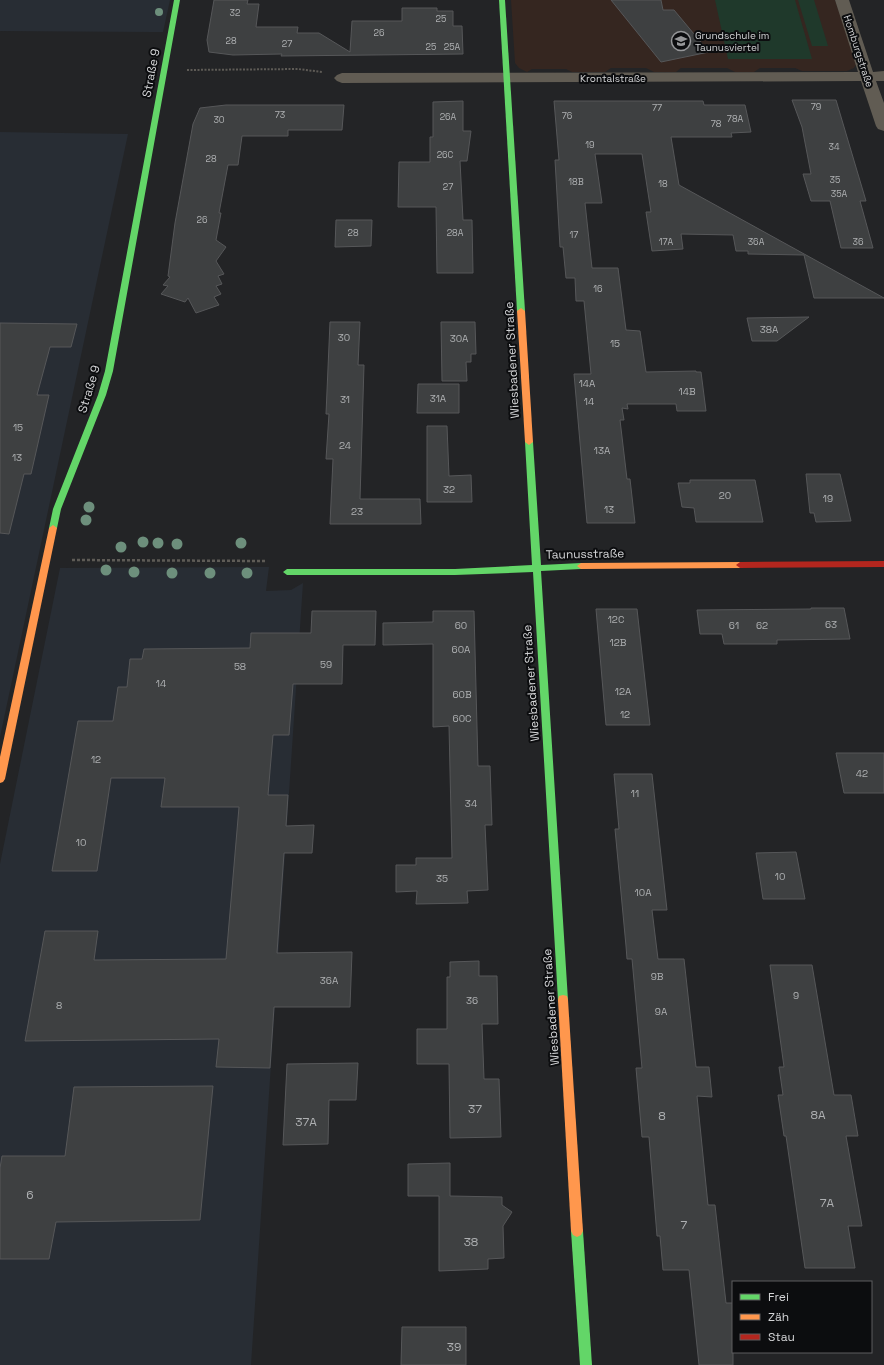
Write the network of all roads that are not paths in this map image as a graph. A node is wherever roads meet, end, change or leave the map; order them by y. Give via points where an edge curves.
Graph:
1 (178, 0) edge
2 (502, 0) edge
3 (842, 0) edge
4 (507, 76) junction
5 (868, 76) junction
6 (884, 76) edge
7 (342, 78) road end
8 (884, 126) edge
9 (884, 564) edge
10 (536, 568) junction
11 (286, 572) dead end
12 (0, 779) edge
13 (586, 1365) edge

1 - 12 street, Straße 9 via 109,371 57,509
2 - 4 street, Wiesbadener Straße
3 - 5 street, Homburgstraße
4 - 5 street, Krontalstraße
4 - 7 street, Krontalstraße
4 - 10 street, Wiesbadener Straße
5 - 6 street, Krontalstraße
5 - 8 street, Homburgstraße
9 - 10 street, Taunusstraße
10 - 11 street, Taunusstraße
10 - 13 street, Wiesbadener Straße

